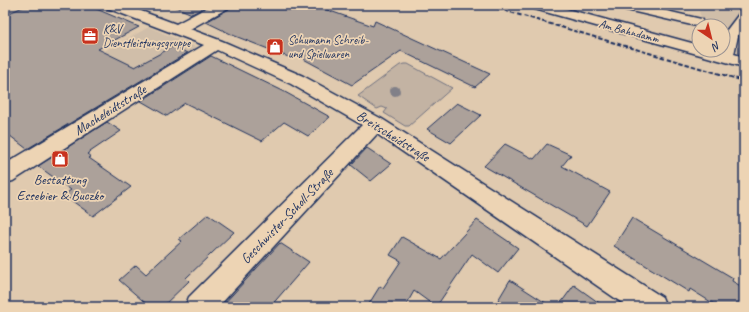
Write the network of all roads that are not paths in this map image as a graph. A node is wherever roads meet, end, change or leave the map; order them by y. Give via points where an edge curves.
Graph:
1 (112, 5) edge
2 (224, 5) edge
3 (536, 5) edge
4 (623, 5) edge
5 (690, 5) edge
6 (744, 17) edge
7 (695, 18) edge
8 (691, 22) edge
9 (178, 29) junction
10 (731, 35) edge
11 (216, 44) junction
12 (691, 48) edge
13 (731, 57) edge
14 (744, 62) edge
15 (375, 124) junction
16 (5, 176) edge
17 (199, 307) edge
18 (652, 307) edge

1 - 9 street, Breitscheidstraße
2 - 9 street
3 - 12 street, Am Bahndamm
4 - 8 street
5 - 7 street
6 - 10 street
9 - 11 street, Breitscheidstraße
11 - 15 street, Breitscheidstraße via 297,80
11 - 16 street, Macheleidtstraße
13 - 14 street, Am Bahndamm
15 - 17 street, Geschwister-Scholl-Straße
15 - 18 street, Breitscheidstraße

